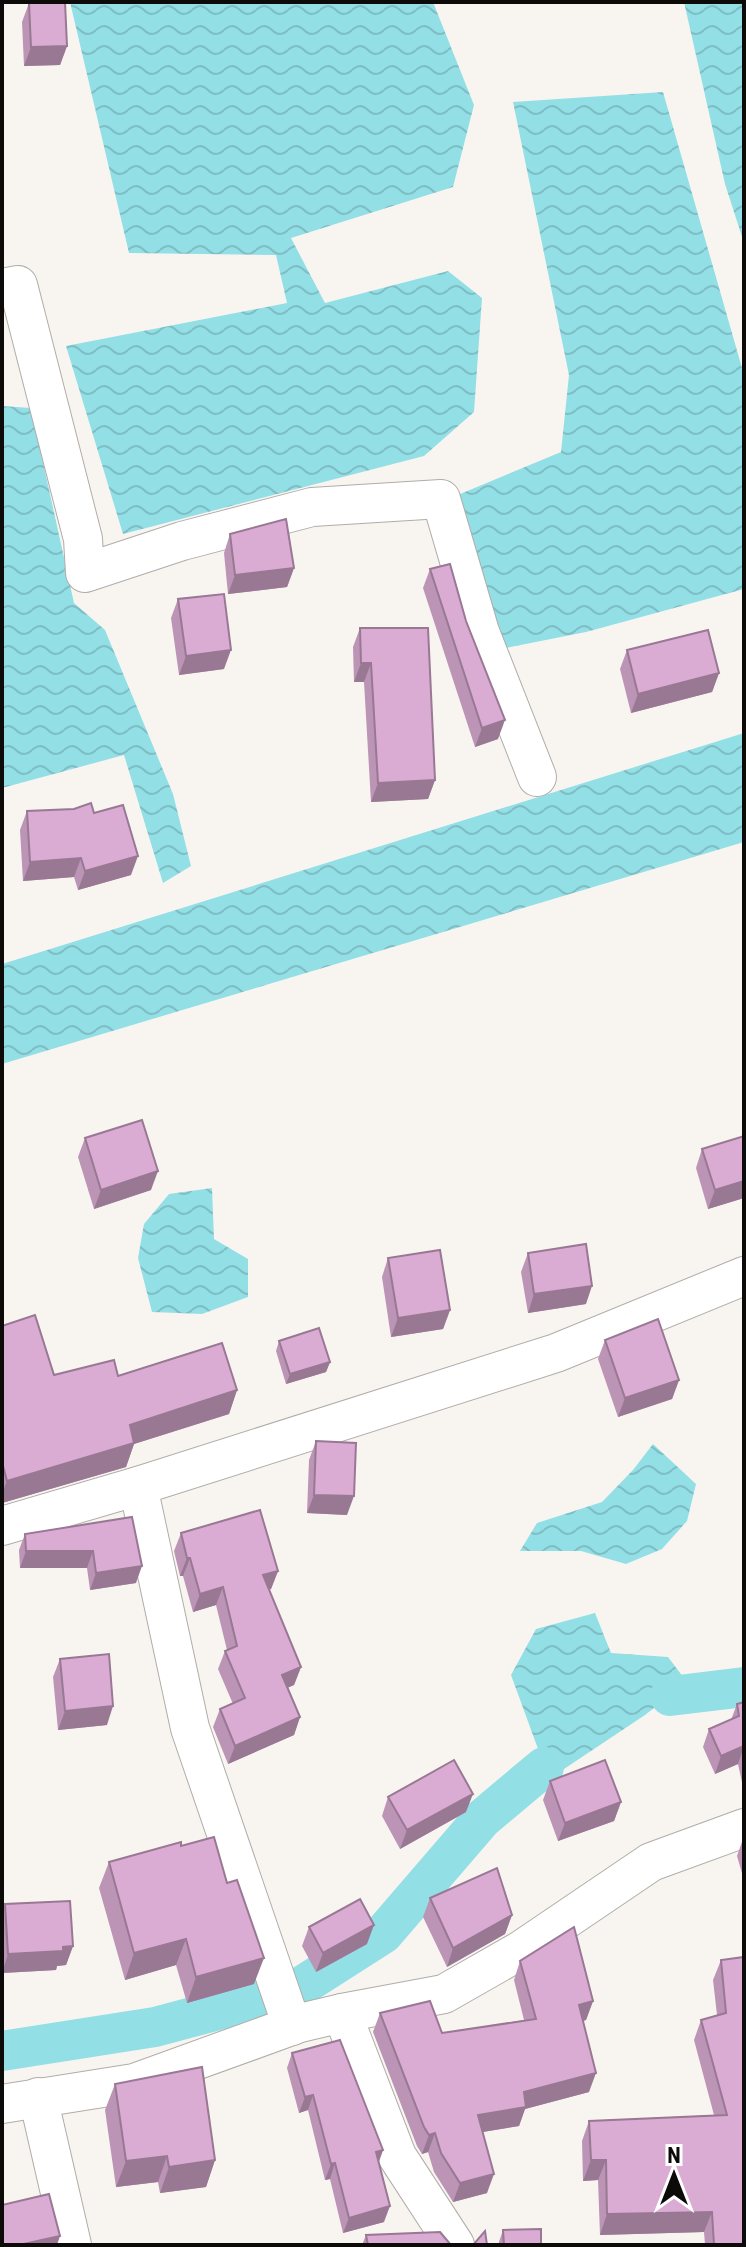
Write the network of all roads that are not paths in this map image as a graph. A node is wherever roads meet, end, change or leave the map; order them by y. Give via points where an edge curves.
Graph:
1 (2, 288) edge
2 (537, 777) dead end
3 (744, 1276) edge
4 (138, 1486) junction
5 (2, 1526) edge
6 (744, 1828) edge
7 (284, 2003) junction
8 (342, 2013) junction
9 (20, 2101) edge
10 (72, 2245) edge
11 (455, 2245) edge

1 - 2 street via 18,285 83,539 85,573 312,507 441,499 480,632
3 - 4 street via 556,1353
4 - 5 street
4 - 7 street via 190,1728
6 - 8 street via 651,1862 521,1950 444,1994
7 - 8 street
7 - 9 street via 134,2083
8 - 11 street via 397,2156
9 - 10 street

